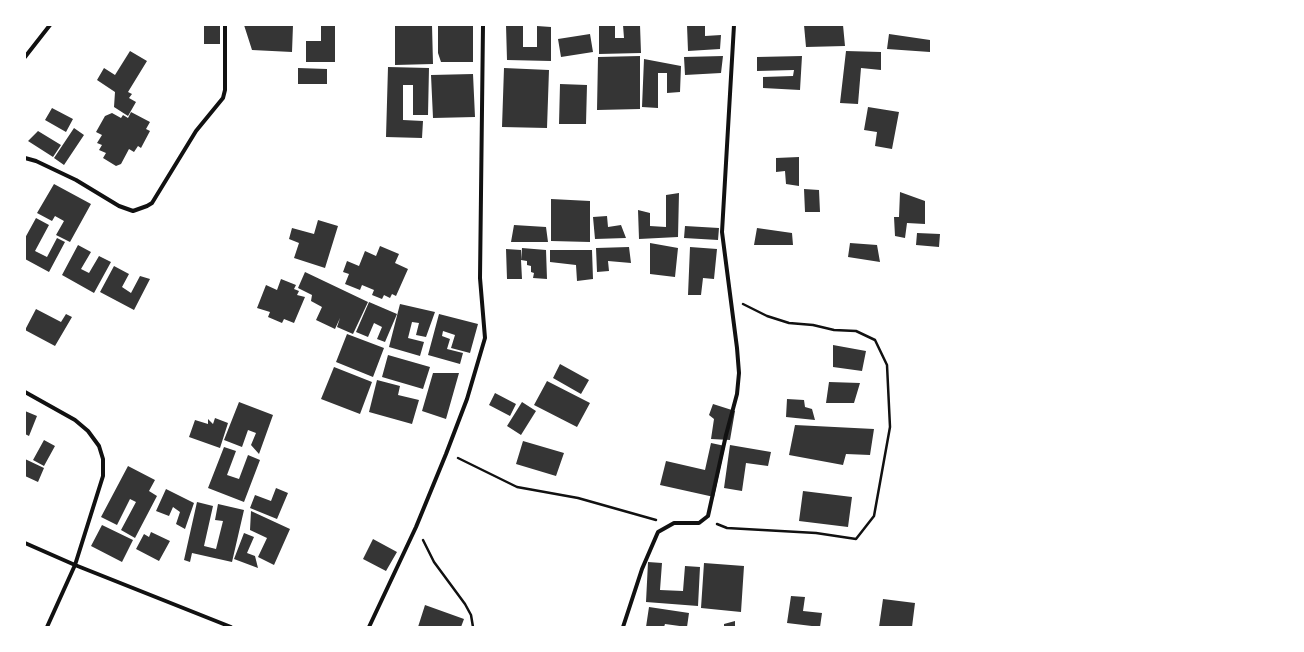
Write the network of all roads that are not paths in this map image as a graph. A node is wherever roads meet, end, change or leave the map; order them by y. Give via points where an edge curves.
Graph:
1 (50, 25) edge
2 (225, 25) edge
3 (483, 25) edge
4 (734, 25) edge
5 (25, 57) edge
6 (25, 158) edge
7 (25, 392) edge
8 (25, 543) edge
9 (75, 565) junction
10 (47, 627) edge
11 (231, 627) edge
12 (368, 627) edge
13 (623, 627) edge

1 - 5 street
2 - 6 street via 223,98 196,131 152,203 133,211 119,206 70,177
3 - 12 street via 480,278 485,338 467,399 446,454 416,527
4 - 13 street via 722,232 738,366 737,394 710,511 705,520 699,523 674,524 658,532 642,569
7 - 9 street via 75,420 99,446 103,459 103,476
8 - 9 street
9 - 10 street
9 - 11 street

